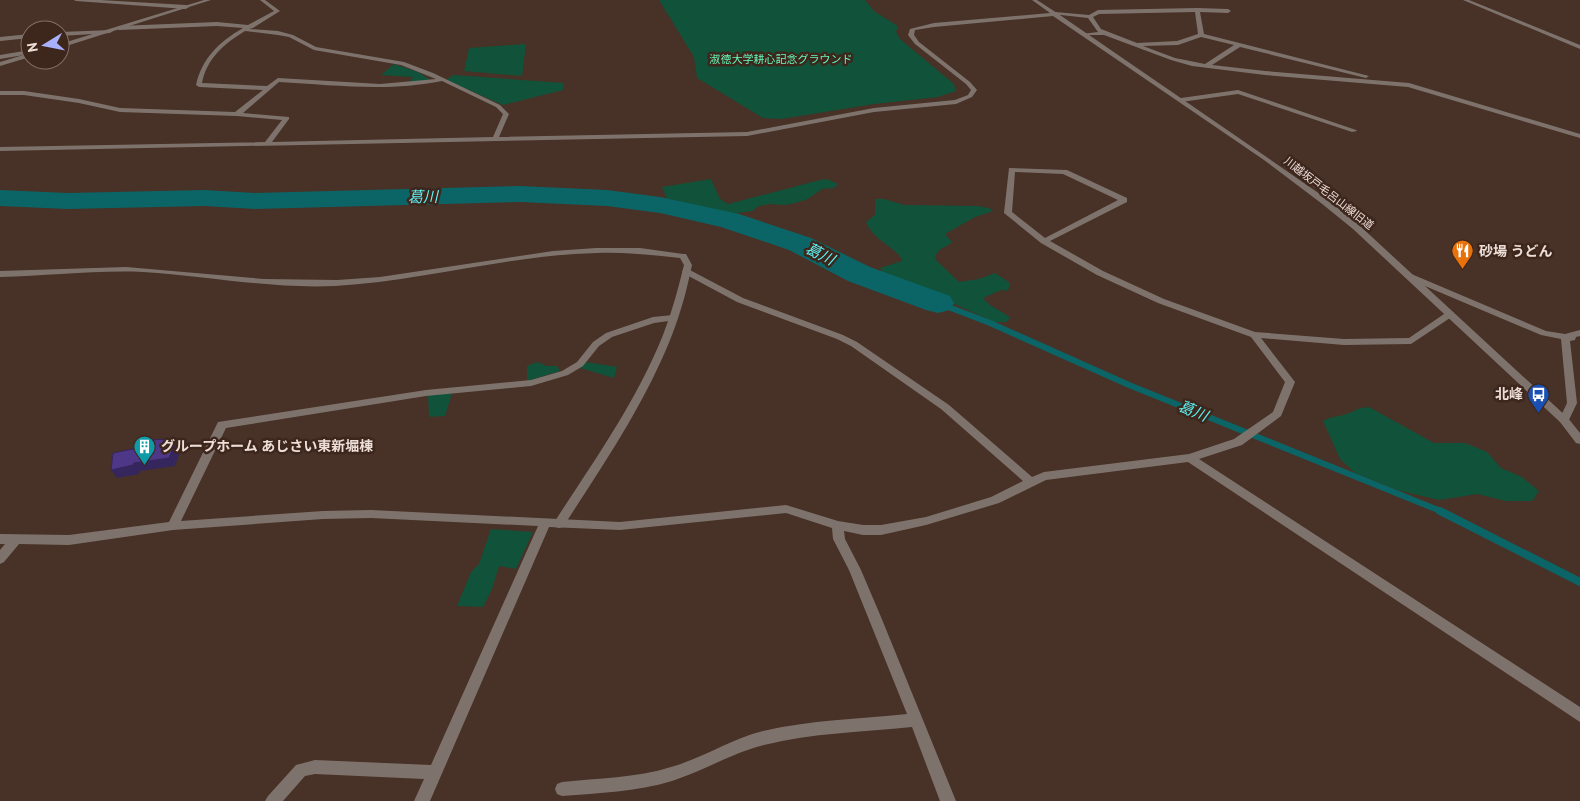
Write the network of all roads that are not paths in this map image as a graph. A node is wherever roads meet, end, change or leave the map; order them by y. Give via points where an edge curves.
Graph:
1 (76, 0) edge
2 (209, 0) edge
3 (262, 0) edge
4 (1034, 0) edge
5 (1465, 0) edge
6 (186, 7) junction
7 (1197, 10) junction
8 (1228, 12) dead end
9 (1055, 14) junction
10 (1090, 17) junction
11 (119, 28) junction
12 (248, 29) junction
13 (110, 31) junction
14 (70, 33) edge
15 (1105, 33) junction
16 (1085, 34) junction
17 (1201, 35) junction
18 (20, 37) edge
19 (0, 39) edge
20 (70, 43) edge
21 (1138, 44) junction
22 (1239, 45) junction
23 (1580, 47) edge
24 (20, 55) edge
25 (0, 57) edge
26 (20, 57) edge
27 (0, 64) edge
28 (1206, 66) junction
29 (440, 80) junction
30 (1386, 81) junction
31 (267, 88) junction
32 (0, 93) edge
33 (1181, 100) junction
34 (237, 114) junction
35 (1354, 131) dead end
36 (1580, 136) edge
37 (496, 137) junction
38 (267, 143) junction
39 (0, 149) edge
40 (1044, 241) junction
41 (686, 271) junction
42 (0, 274) edge
43 (1409, 276) junction
44 (1450, 314) junction
45 (673, 318) junction
46 (1580, 332) edge
47 (1254, 335) junction
48 (1565, 337) junction
49 (1580, 339) edge
50 (1564, 420) junction
51 (1576, 430) edge
52 (1580, 440) edge
53 (1190, 458) junction
54 (1030, 482) junction
55 (545, 523) junction
56 (559, 524) junction
57 (838, 525) junction
58 (173, 526) junction
59 (0, 539) edge
60 (15, 540) junction
61 (0, 559) edge
62 (1580, 715) edge
63 (916, 720) junction
64 (435, 772) junction
65 (562, 789) dead end
66 (273, 801) edge
67 (422, 801) edge
68 (948, 801) edge

1 - 6 street
2 - 6 street
3 - 12 street via 277,11
4 - 9 street, 川越坂戸毛呂山線旧道
5 - 23 street
6 - 11 street
7 - 8 street
7 - 10 street via 1098,12
7 - 17 street
9 - 10 street
9 - 16 street, 川越坂戸毛呂山線旧道
9 - 37 street via 912,29 911,35 918,43 974,90 970,96 956,102 874,110 748,134
10 - 15 street
11 - 12 street via 217,24
11 - 13 street
12 - 29 street via 291,36 314,48 402,63
12 - 31 street via 213,52 199,85
13 - 14 street
13 - 20 street
15 - 16 street
15 - 21 street
16 - 33 street, 川越坂戸毛呂山線旧道
17 - 21 street via 1178,43
17 - 22 street
18 - 19 street
21 - 28 street via 1173,59
22 - 28 street
22 - 30 street
24 - 25 street
26 - 27 street
28 - 30 street
29 - 31 street via 371,86 278,80
29 - 37 street via 498,106 506,114
30 - 36 street
31 - 34 street
32 - 34 street via 24,93 120,110
33 - 35 street via 1238,92
33 - 43 street, 川越坂戸毛呂山線旧道 via 1302,184 1356,227
34 - 38 street via 286,118
37 - 38 street
38 - 39 street
40 - 40 street via 1008,213 1012,170 1064,172 1124,200
40 - 47 street via 1100,273 1161,301
41 - 42 street via 688,264 683,256 612,251 553,254 393,278 327,284 143,270
41 - 45 street
41 - 54 street via 740,300 854,344 945,407
43 - 44 street, 川越坂戸毛呂山線旧道
43 - 48 street via 1544,333
44 - 47 street via 1410,341 1344,342
44 - 50 street, 川越坂戸毛呂山線旧道
45 - 56 street via 645,385
45 - 58 street via 653,320 609,335 596,344 580,364 565,373 531,383 426,393 222,425
46 - 48 street
47 - 53 street via 1290,382 1277,414 1238,442
48 - 49 street
48 - 50 street via 1572,404
50 - 51 street, 川越坂戸毛呂山線旧道
51 - 52 street, 川越坂戸毛呂山線旧道
53 - 54 street via 1044,476
53 - 62 street
54 - 57 street via 995,500 903,526 864,530
55 - 56 street
55 - 58 street via 371,514
55 - 64 street
56 - 57 street via 620,526 786,509
57 - 63 street via 838,539 856,570
58 - 60 street via 69,540
59 - 60 street
60 - 61 street
63 - 65 street via 801,731 763,738 670,775
63 - 68 street
64 - 66 street via 314,767 301,770
64 - 67 street

